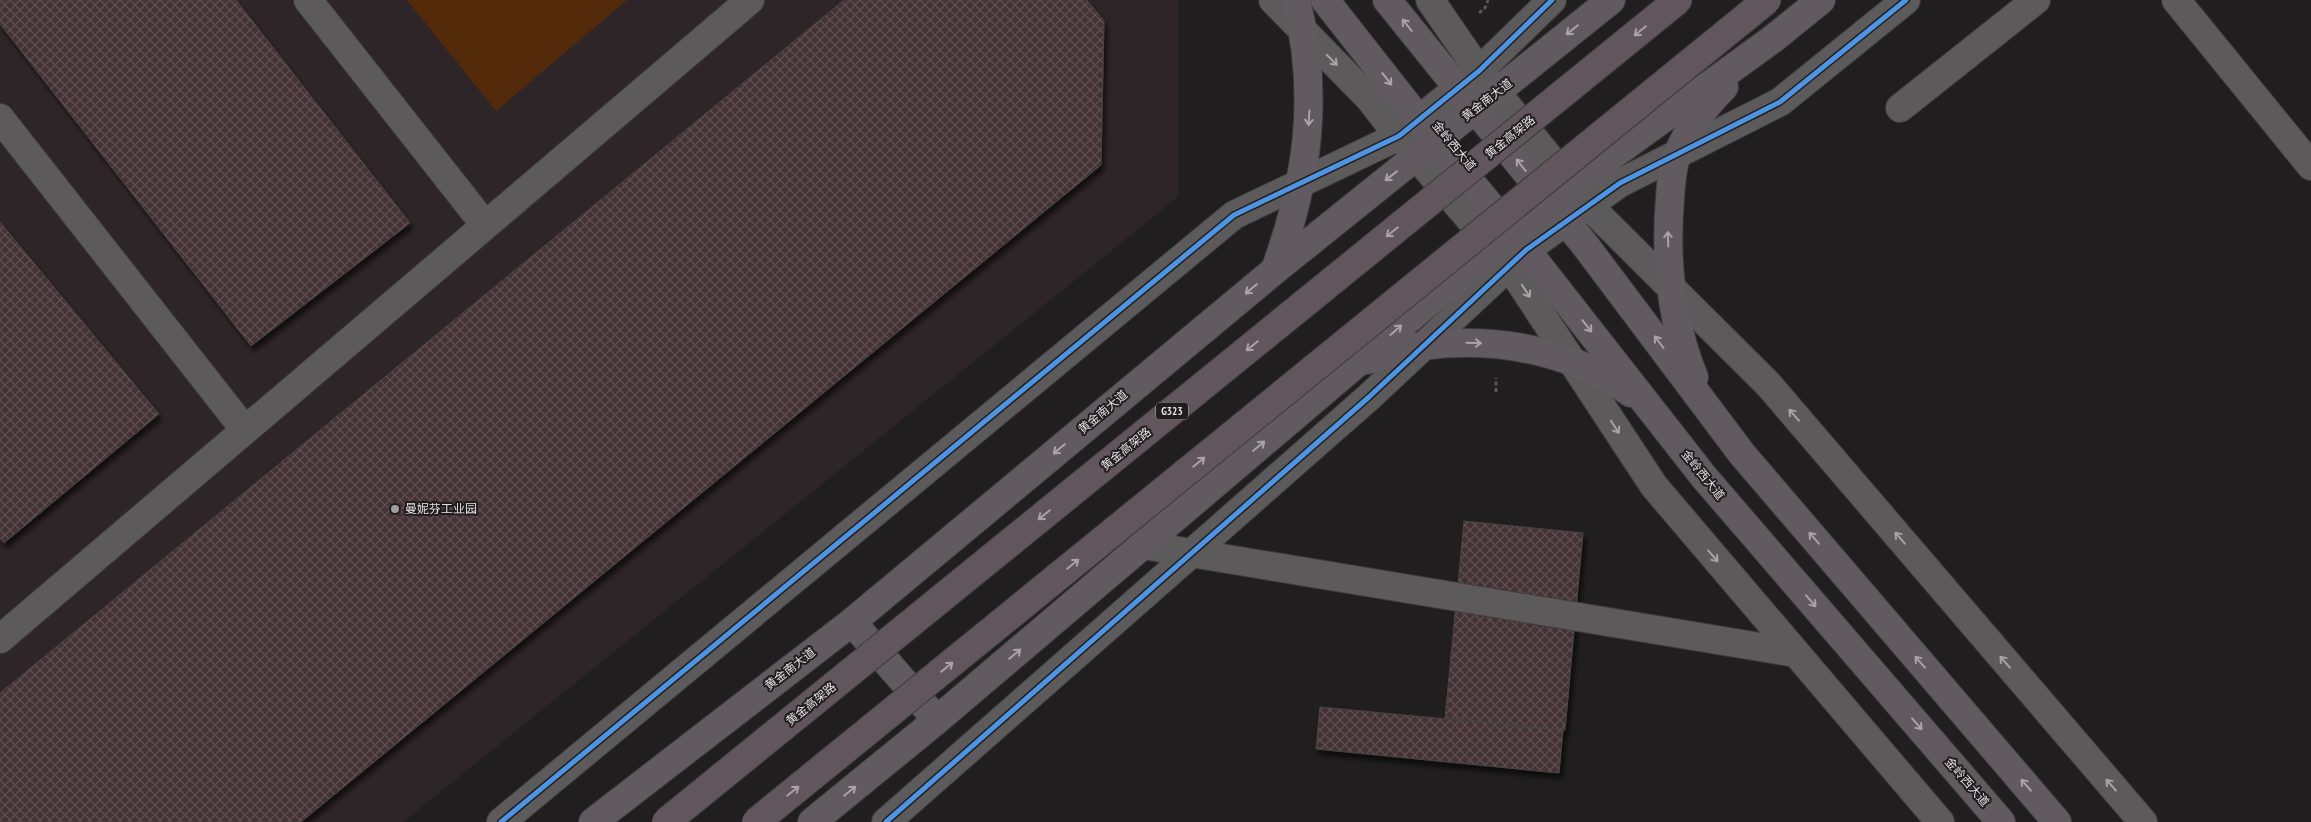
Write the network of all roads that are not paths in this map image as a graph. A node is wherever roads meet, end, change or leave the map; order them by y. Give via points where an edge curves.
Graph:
1 (308, 0) edge
2 (750, 0) edge
3 (1273, 0) edge
4 (1296, 0) edge
5 (1325, 0) edge
6 (1387, 0) edge
7 (1430, 0) edge
8 (1552, 0) edge
9 (1611, 0) edge
10 (1678, 0) edge
11 (1767, 0) edge
12 (1821, 0) edge
13 (1906, 0) edge
14 (2036, 0) edge
15 (2176, 0) edge
16 (1303, 30) junction
17 (1774, 38) junction
18 (1478, 90) junction
19 (1900, 108) dead end
20 (0, 118) edge
21 (1418, 138) junction
22 (1677, 154) junction
23 (2311, 166) edge
24 (1302, 181) junction
25 (1580, 195) junction
26 (1558, 212) junction
27 (485, 226) junction
28 (1511, 249) junction
29 (1275, 270) junction
30 (1672, 288) junction
31 (1422, 346) junction
32 (1572, 362) junction
33 (1358, 363) junction
34 (1706, 404) junction
35 (1650, 407) junction
36 (245, 430) junction
37 (1143, 545) junction
38 (852, 622) junction
39 (0, 639) edge
40 (1796, 653) junction
41 (937, 720) junction
42 (501, 822) edge
43 (593, 822) edge
44 (666, 822) edge
45 (756, 822) edge
46 (812, 822) edge
47 (886, 822) edge
48 (1940, 822) edge
49 (2001, 822) edge
50 (2057, 822) edge
51 (2143, 822) edge

1 - 27 street
2 - 27 street
3 - 16 street
4 - 16 main road
5 -> 21 main road, 金岭西大道
18 -> 6 main road
7 - 18 street
8 - 18 street
9 -> 18 main road, 黄金南大道
10 -> 44 highway, 黄金高架路 / G323, bridge
45 -> 11 highway, bridge
12 - 17 main road
13 - 22 street via 1780,102
14 - 19 street
15 - 23 street
16 -> 21 street via 1370,98
16 -> 24 main road via 1310,100
17 - 22 main road via 1704,107
17 - 25 main road
18 - 21 main road, 黄金南大道
18 - 25 street
26 -> 18 main road
20 - 36 street
21 - 24 street
21 - 28 street
21 -> 29 main road, 黄金南大道
22 - 25 street via 1620,183
30 -> 22 main road via 1667,227
24 - 29 main road
24 - 42 street via 1234,215
25 - 26 main road
25 - 30 street
26 - 28 main road
34 -> 26 main road
27 - 36 street
28 - 31 street
28 -> 32 street
33 -> 28 main road
28 -> 35 main road, 金岭西大道
29 -> 38 main road, 黄金南大道
30 - 34 main road via 1688,362
51 -> 30 street via 1768,384
31 -> 32 main road via 1457,342 1498,343 1528,348
31 - 33 main road
31 - 47 street via 1369,397
32 - 35 main road via 1622,387
32 -> 40 street via 1654,486
37 -> 33 main road
50 -> 34 main road via 1742,454
35 -> 49 main road, 金岭西大道 via 1704,478
36 - 39 street
37 - 40 street
41 -> 37 main road
38 - 41 main road
38 - 43 main road, 黄金南大道
40 - 48 street
46 -> 41 main road

